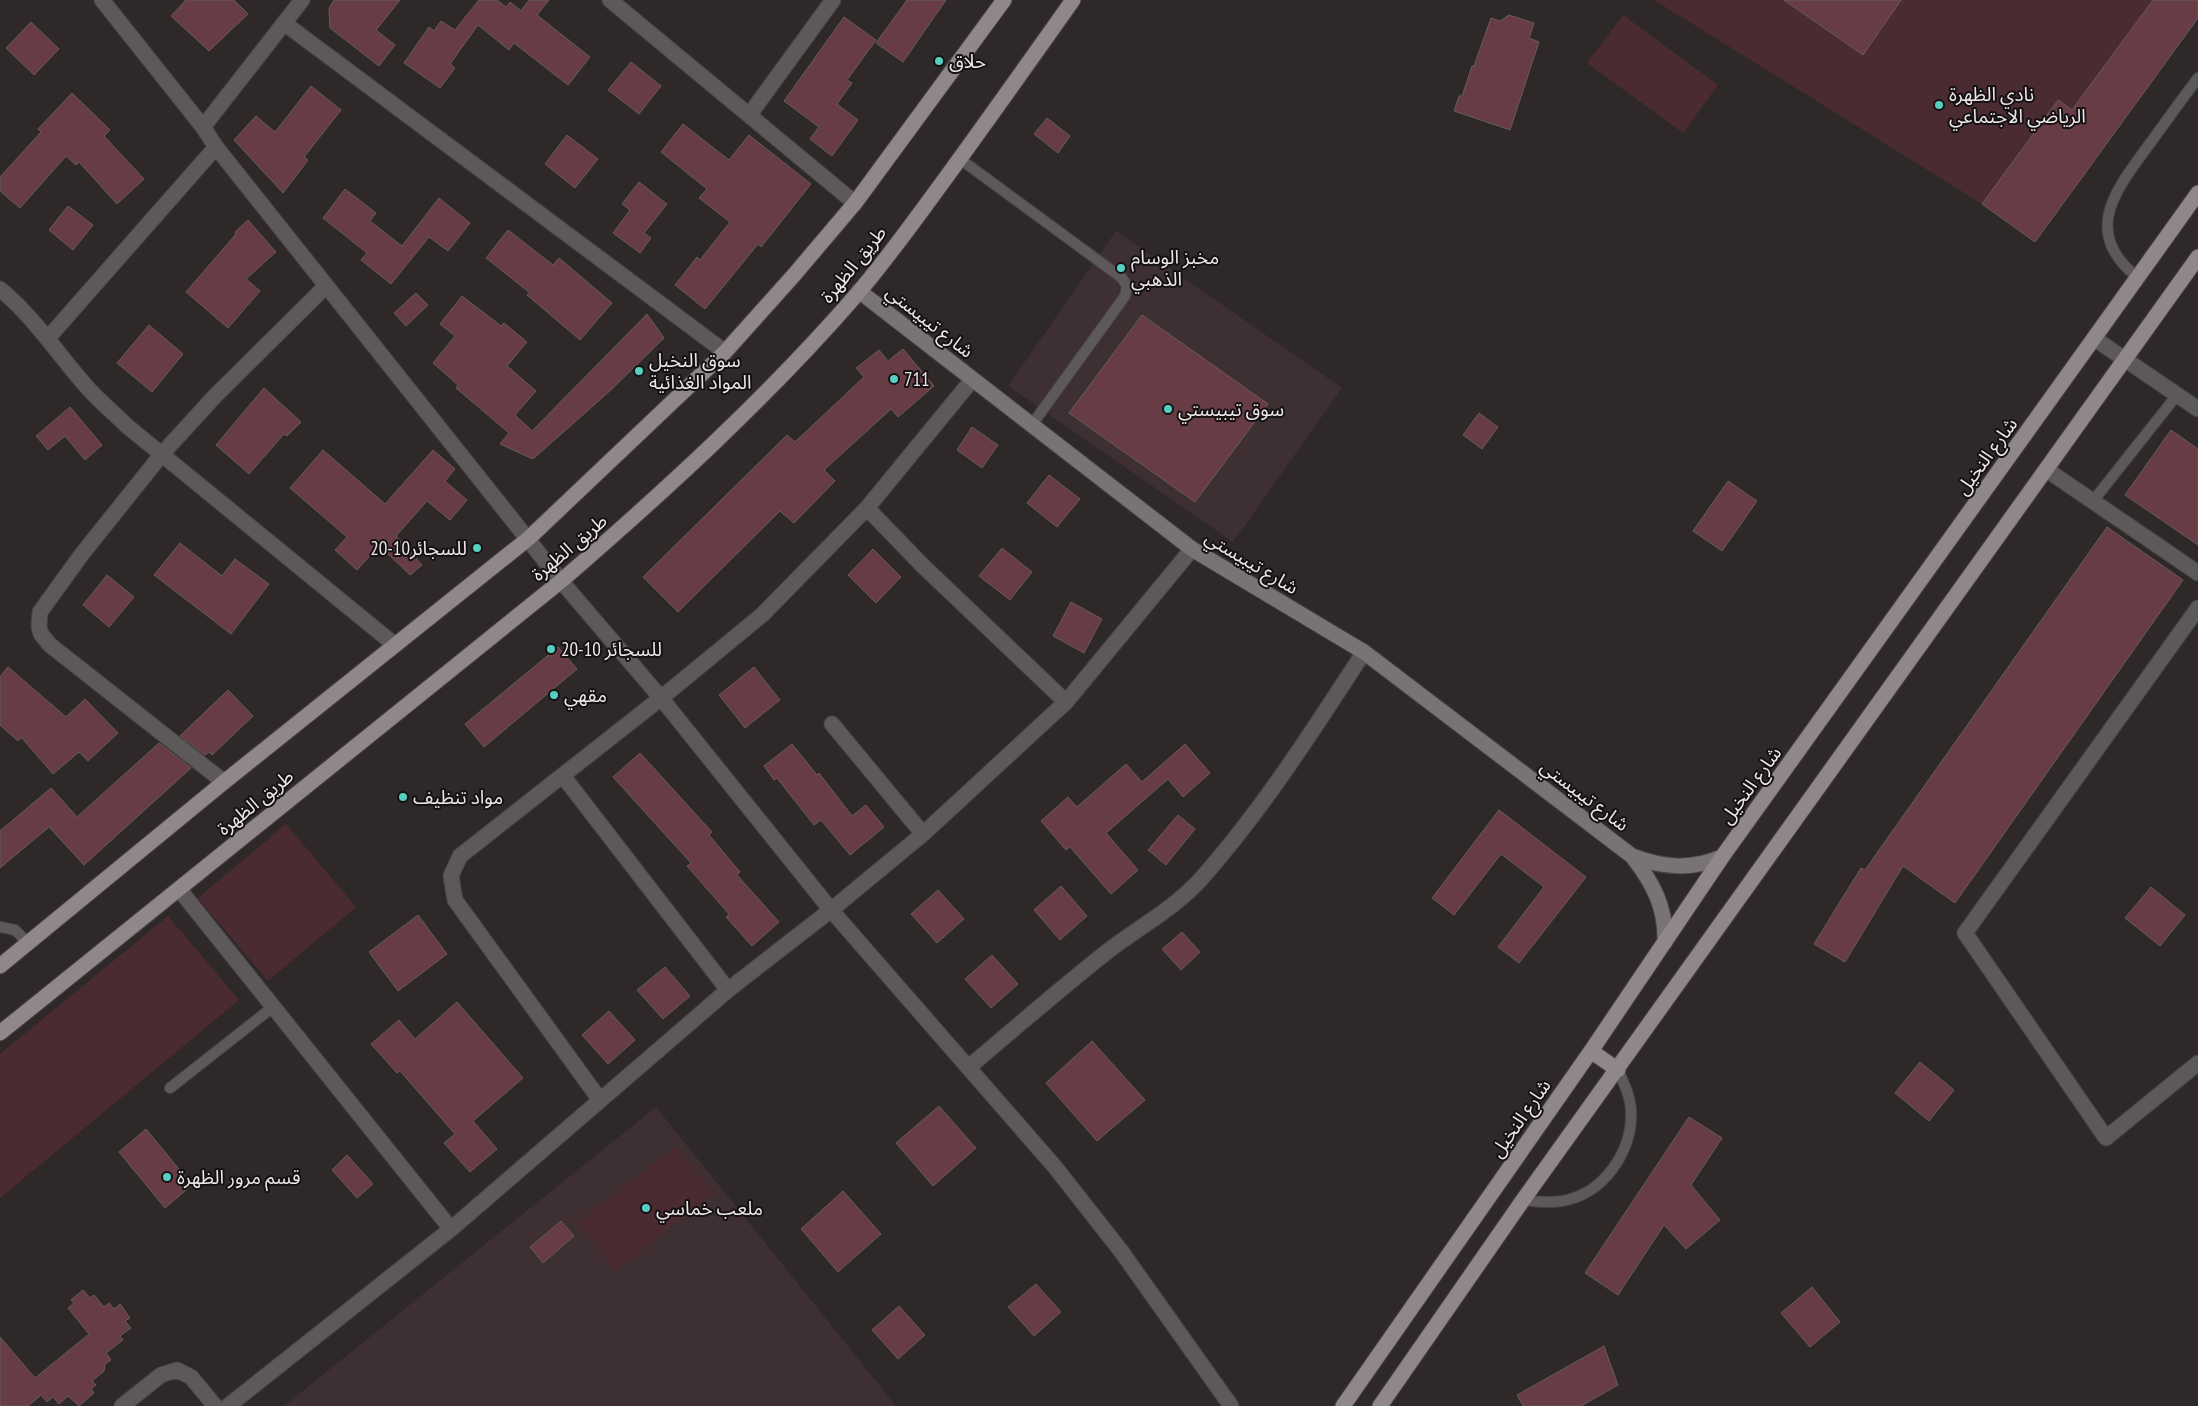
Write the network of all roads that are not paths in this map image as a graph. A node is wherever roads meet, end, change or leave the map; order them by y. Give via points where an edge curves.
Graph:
1 (102, 0) edge
2 (302, 0) edge
3 (833, 0) edge
4 (1004, 0) edge
5 (1073, 0) edge
6 (620, 3) edge
7 (284, 23) junction
8 (2198, 78) edge
9 (750, 114) junction
10 (203, 126) junction
11 (216, 146) junction
12 (960, 159) junction
13 (2198, 193) edge
14 (855, 203) junction
15 (2198, 257) edge
16 (2137, 277) junction
17 (326, 286) junction
18 (0, 289) edge
19 (859, 291) junction
20 (48, 338) junction
21 (2095, 338) junction
22 (725, 352) junction
23 (2126, 360) junction
24 (972, 380) junction
25 (2178, 395) junction
26 (2198, 409) edge
27 (1031, 426) junction
28 (162, 454) junction
29 (2047, 470) junction
30 (2092, 501) junction
31 (868, 508) junction
32 (529, 538) junction
33 (1192, 549) junction
34 (2198, 573) edge
35 (561, 581) junction
36 (2198, 608) edge
37 (395, 645) junction
38 (1364, 652) junction
39 (661, 698) junction
40 (1066, 702) junction
41 (832, 724) dead end
42 (563, 776) junction
43 (224, 782) junction
44 (923, 834) junction
45 (1632, 856) junction
46 (1722, 857) junction
47 (179, 889) junction
48 (831, 910) junction
49 (0, 927) edge
50 (1665, 942) junction
51 (28, 944) junction
52 (0, 966) edge
53 (728, 990) junction
54 (273, 1007) junction
55 (0, 1033) edge
56 (1591, 1051) junction
57 (2198, 1063) edge
58 (968, 1067) junction
59 (1618, 1070) junction
60 (170, 1088) dead end
61 (600, 1100) junction
62 (1523, 1200) junction
63 (451, 1228) junction
64 (1383, 1404) edge
65 (122, 1406) edge
66 (215, 1406) edge
67 (228, 1406) edge
68 (1232, 1406) edge
69 (1343, 1406) edge

1 - 10 street
2 - 7 street
3 - 9 street
4 - 14 main road, طريق الظهرة
5 - 12 main road, طريق الظهرة
6 - 9 street
7 - 10 street
7 - 22 street
8 - 16 lane via 2122,182 2110,206 2108,233 2112,246
9 - 14 street
10 - 11 street
11 - 17 street
11 - 20 street
12 - 19 main road, طريق الظهرة
12 - 27 lane via 1122,278 1126,286 1125,296
13 - 16 main road, شارع النخيل
14 - 22 main road, طريق الظهرة
15 - 23 main road
16 - 21 main road, شارع النخيل
17 - 28 street
17 - 32 street
18 - 20 street
19 - 24 main road, شارع تيبيستي
19 - 35 main road, طريق الظهرة via 751,405 636,516
20 - 28 street via 86,386
21 - 23 street
21 - 46 main road, شارع النخيل
22 - 32 main road, طريق الظهرة
23 - 25 street
23 - 29 main road
24 - 27 main road, شارع تيبيستي
24 - 31 street
25 - 26 street
25 - 30 lane
27 - 33 main road, شارع تيبيستي
28 - 37 street
28 - 43 street via 44,605 38,619 39,627 50,645
29 - 30 street
29 - 59 main road
30 - 34 street
31 - 39 street via 762,614
31 - 40 street via 923,566
32 - 35 street
32 - 37 main road, طريق الظهرة
33 - 38 main road, شارع تيبيستي
33 - 40 street
35 - 39 street
35 - 47 main road, طريق الظهرة
36 - 57 street via 1966,932 2106,1138
37 - 43 main road, طريق الظهرة
38 - 45 main road, شارع تيبيستي
38 - 58 street via 1260,807 1200,880
39 - 42 street
39 - 48 street
40 - 44 street
41 - 44 street
42 - 53 street
42 - 61 street via 460,856 450,876 454,900
43 - 51 main road, طريق الظهرة
44 - 48 street
45 - 46 main road via 1678,867 1694,866
45 - 50 main road via 1658,896 1666,926
46 - 50 main road, شارع النخيل
47 - 54 street
47 - 55 main road, طريق الظهرة
48 - 53 street
48 - 58 street
49 - 51 lane via 15,930
50 - 56 main road, شارع النخيل
51 - 52 main road, طريق الظهرة
53 - 61 street
54 - 60 lane
54 - 63 street
56 - 59 main road
56 - 69 main road, شارع النخيل
58 - 68 street via 1054,1166 1115,1243
59 - 62 main road
59 - 62 lane via 1627,1089 1631,1109 1625,1149 1615,1167 1589,1190 1564,1201
61 - 63 street
62 - 64 main road
63 - 67 street
65 - 66 street via 161,1374 177,1370 191,1377

